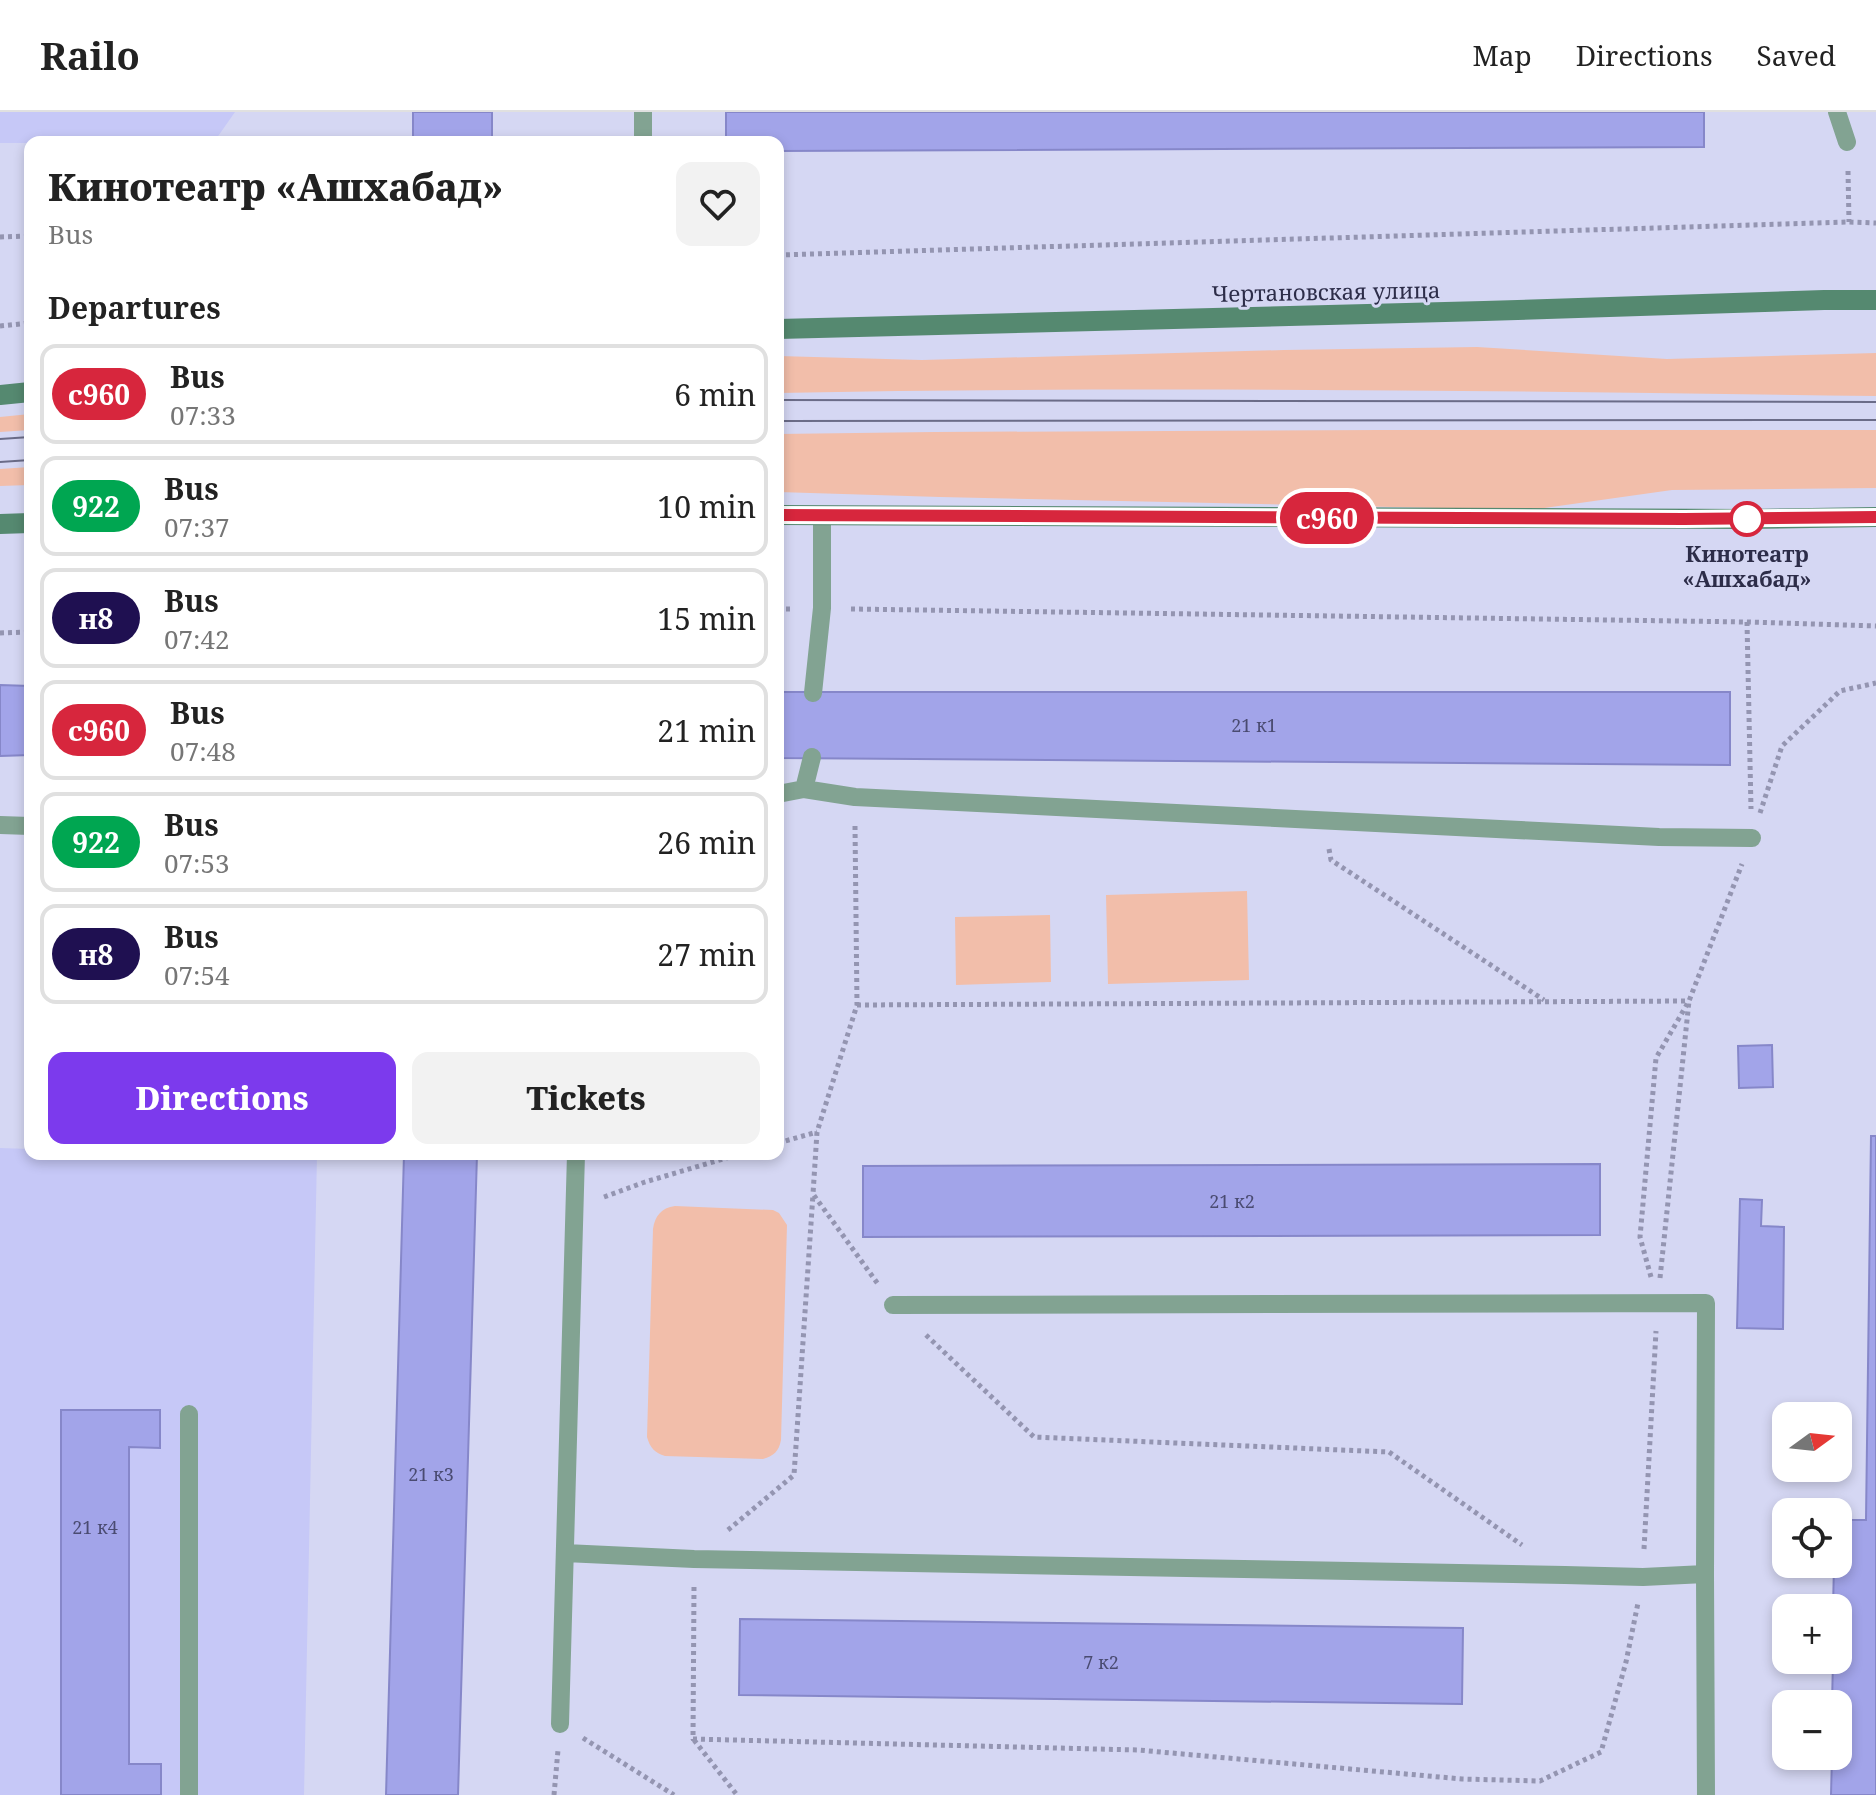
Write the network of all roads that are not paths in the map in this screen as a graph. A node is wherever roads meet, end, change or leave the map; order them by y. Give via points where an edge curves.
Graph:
1 (643, 112) edge
2 (1837, 112) edge
3 (643, 136) edge
4 (1847, 142) road end
5 (1876, 300) edge
6 (784, 329) edge
7 (24, 393) edge
8 (0, 395) edge
9 (784, 515) edge
10 (822, 516) junction
11 (1876, 517) edge
12 (24, 523) edge
13 (0, 524) edge
14 (813, 693) dead end
15 (812, 757) dead end
16 (804, 789) junction
17 (784, 793) edge
18 (0, 825) edge
19 (24, 826) edge
20 (1752, 838) road end
21 (576, 1160) edge
22 (893, 1305) road end
23 (189, 1414) dead end
24 (565, 1553) junction
25 (1705, 1574) junction
26 (560, 1724) road end
27 (189, 1795) edge
28 (1706, 1795) edge

1 - 3 lane
2 - 4 lane
5 - 6 main road, Чертановская улица
7 - 8 main road
9 - 10 main road
10 - 11 main road
10 - 14 lane via 822,608
12 - 13 main road
15 - 16 lane
16 - 17 lane
16 - 20 lane via 855,797
18 - 19 lane
21 - 24 lane
22 - 25 lane via 1706,1303
23 - 27 lane
24 - 25 lane via 1643,1577
24 - 26 lane
25 - 28 lane

